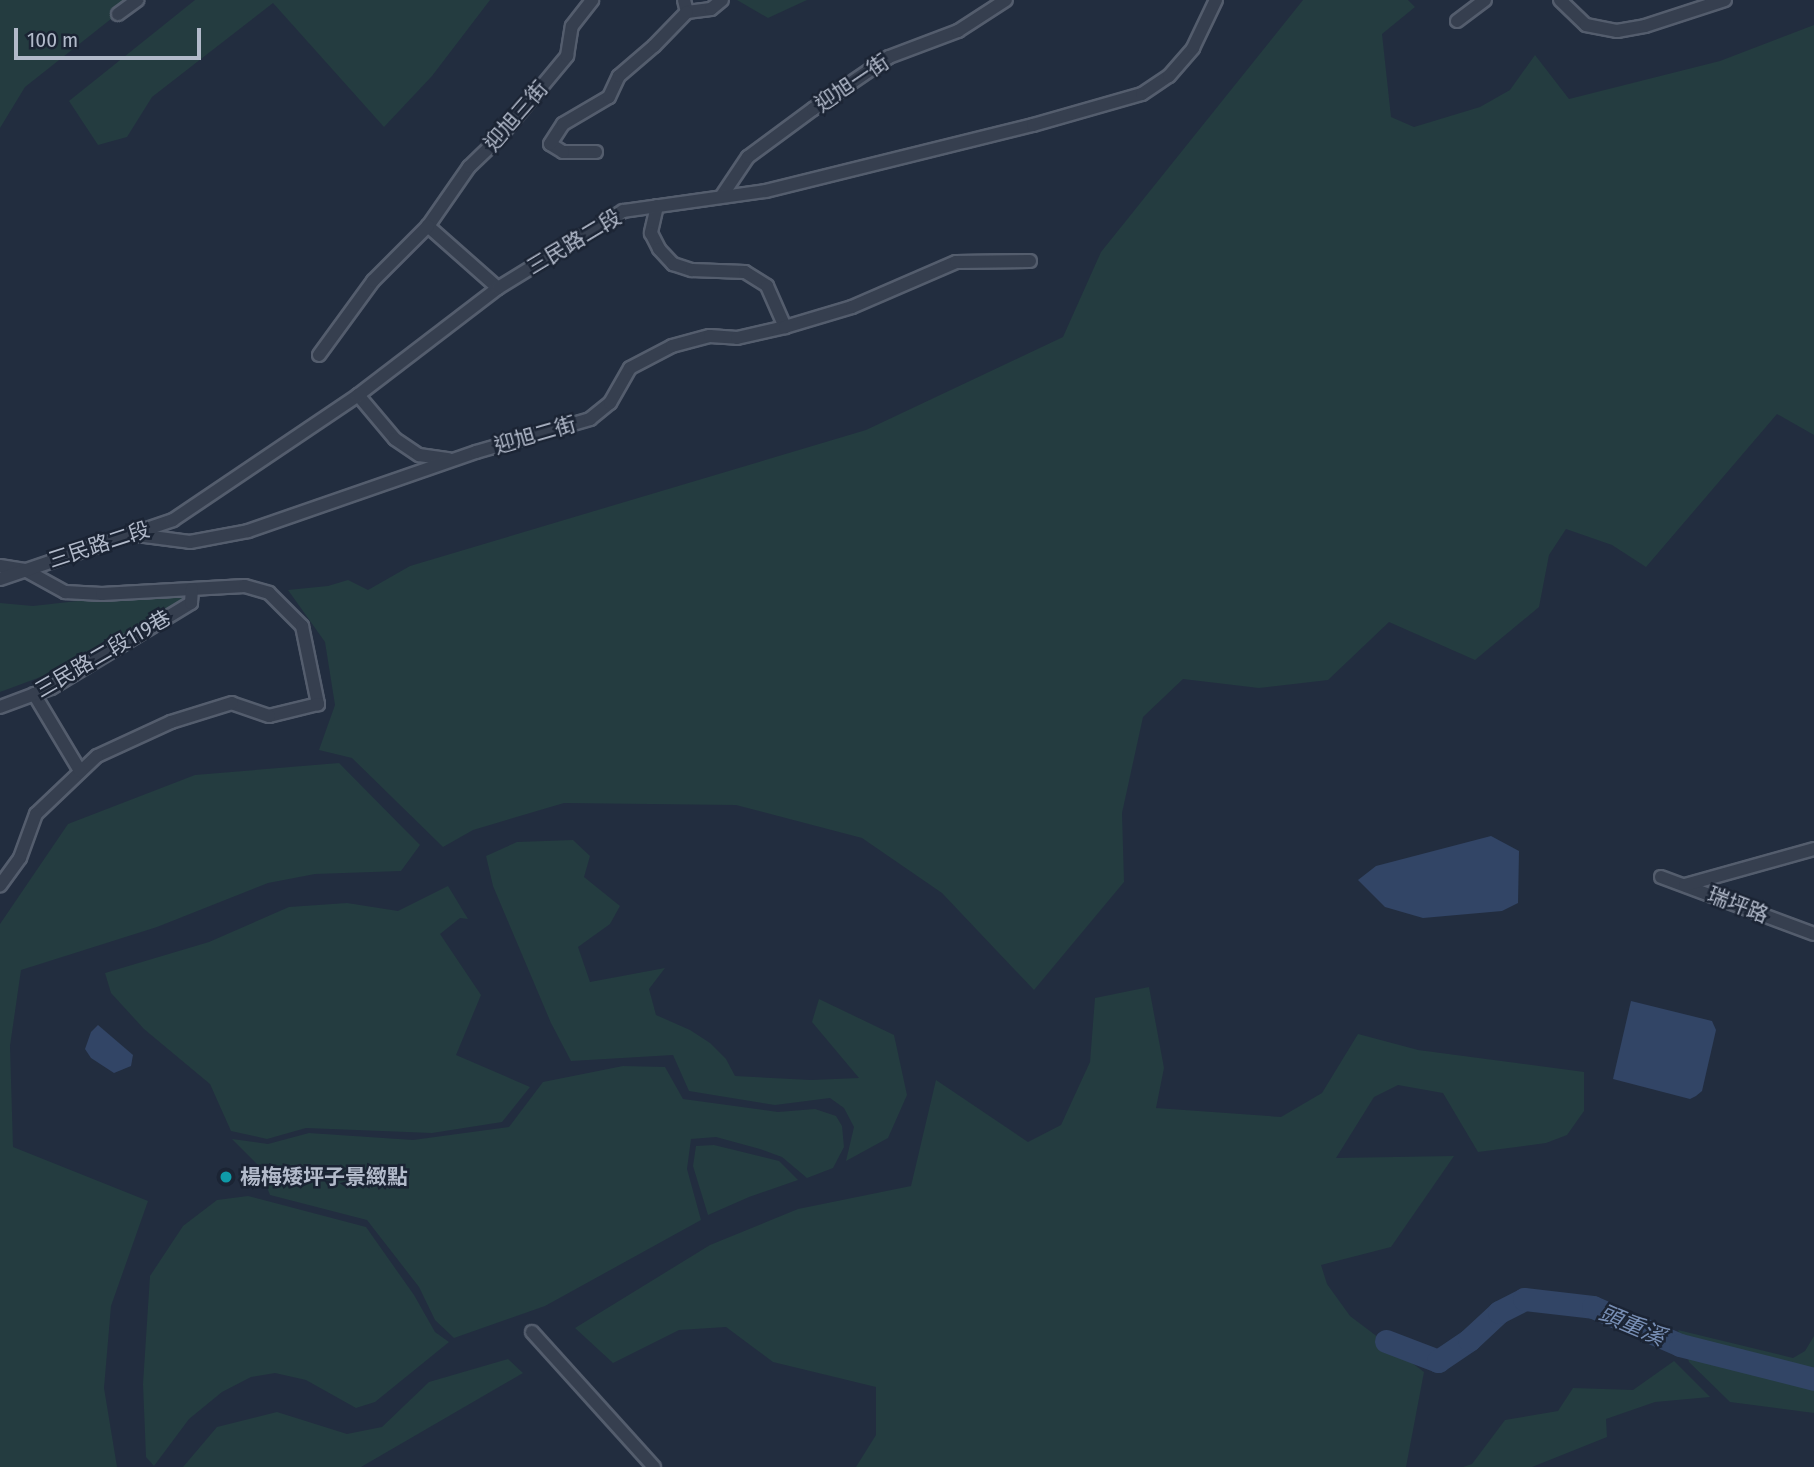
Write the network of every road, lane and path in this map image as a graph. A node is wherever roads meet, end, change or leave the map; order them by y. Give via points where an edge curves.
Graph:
1 (137, 0) edge
2 (592, 0) edge
3 (722, 0) edge
4 (1006, 0) edge
5 (1216, 0) edge
6 (1485, 0) edge
7 (1560, 0) edge
8 (1725, 0) edge
9 (686, 6) edge
10 (118, 14) dead end
11 (1457, 21) dead end
12 (596, 152) dead end
13 (722, 197) junction
14 (657, 206) junction
15 (428, 226) junction
16 (1030, 261) dead end
17 (498, 288) junction
18 (785, 327) junction
19 (319, 355) dead end
20 (358, 395) junction
21 (453, 460) junction
22 (134, 535) junction
23 (0, 566) edge
24 (25, 570) junction
25 (0, 579) edge
26 (192, 589) junction
27 (34, 694) junction
28 (0, 707) edge
29 (80, 771) junction
30 (1814, 849) edge
31 (1661, 877) dead end
32 (0, 886) edge
33 (1685, 886) junction
34 (1814, 934) edge
35 (532, 1332) dead end
36 (654, 1467) edge

1 - 10 street
2 - 15 street, 迎旭三街 via 572,26 567,56 469,167
3 - 9 street via 711,9
4 - 13 street, 迎旭一街 via 958,31 889,57 835,94 748,157
5 - 13 street, 三民路二段 via 1193,48 1169,76 1142,93 779,188
6 - 11 street
7 - 8 street via 1586,25 1617,31
9 - 12 street via 654,46 619,76 609,97 563,124 550,144 564,152
13 - 14 street, 三民路二段
14 - 17 street, 三民路二段 via 623,211
14 - 18 street via 651,233 673,264 692,270 745,272 767,286
15 - 17 street
15 - 19 street, 迎旭三街 via 373,281
16 - 18 street, 迎旭二街 via 956,262 852,307
17 - 20 street, 三民路二段
18 - 21 street, 迎旭二街 via 737,338 710,336 672,346 630,368 610,403 590,419
20 - 21 street via 395,439 419,455
20 - 22 street, 三民路二段 via 173,520
21 - 22 street, 迎旭二街 via 248,531 190,542
22 - 24 street, 三民路二段
23 - 24 street
24 - 25 street, 三民路二段
24 - 26 street via 65,592
26 - 27 street, 三民路二段119巷 via 191,603
26 - 29 street via 245,586 269,593 286,607 307,638 318,704 269,716 232,703 130,738
27 - 28 street, 三民路二段119巷
27 - 29 street
29 - 32 street via 36,814 20,858
30 - 33 street
31 - 33 street, 瑞坪路
33 - 34 street, 瑞坪路
35 - 36 street

